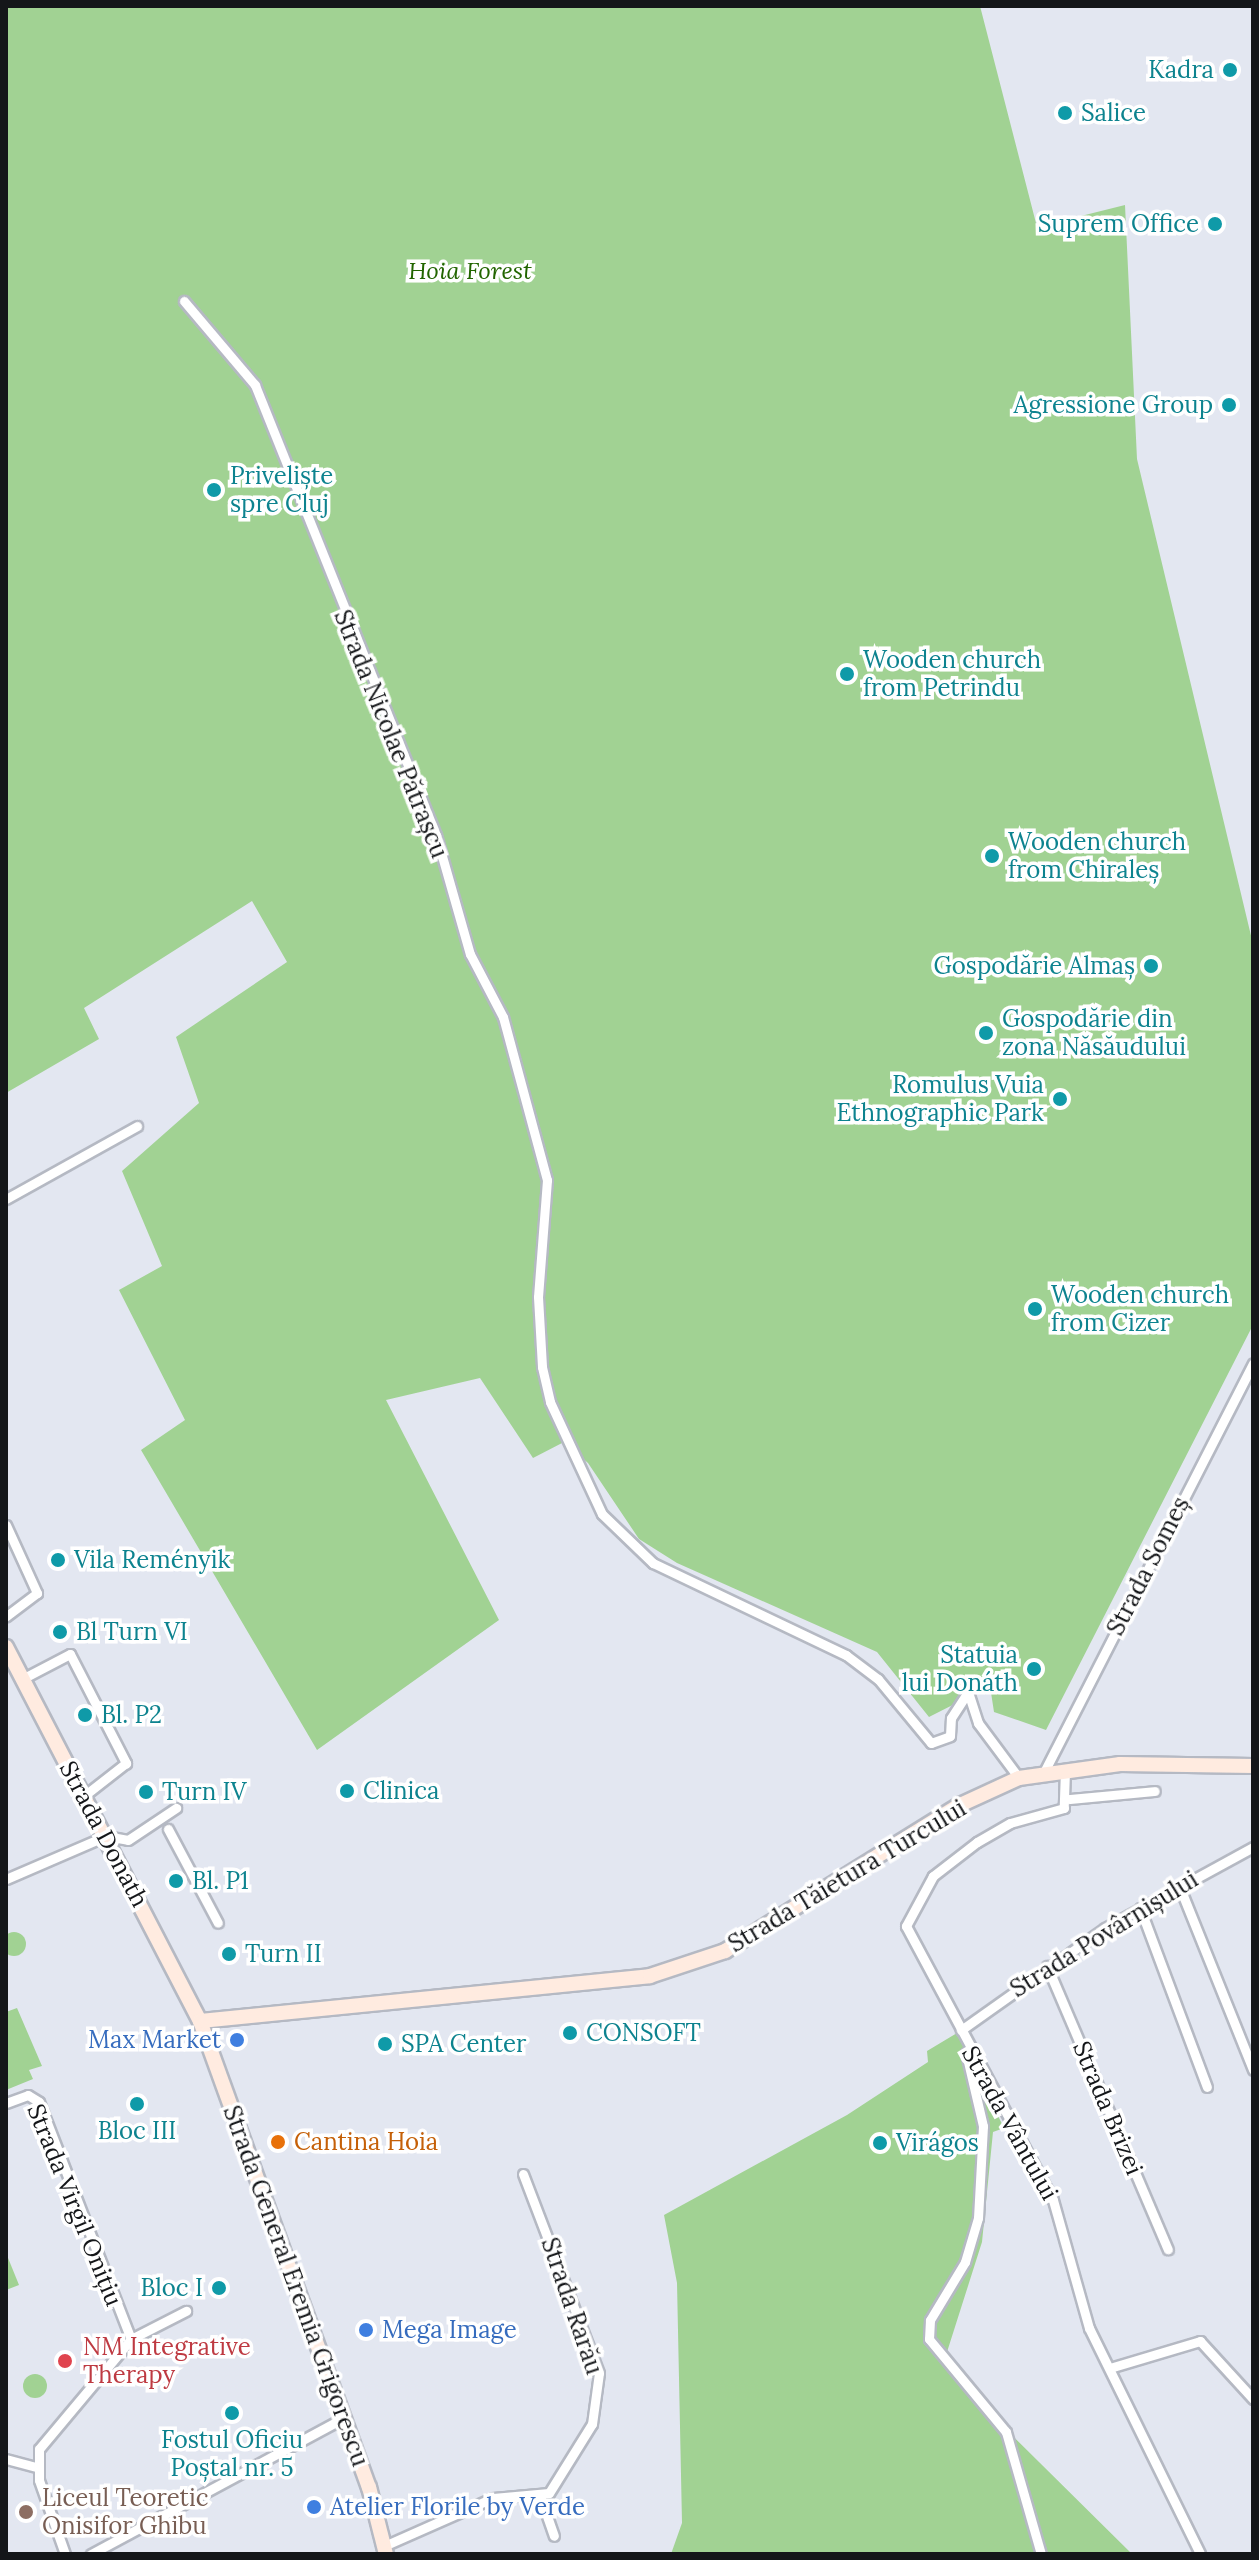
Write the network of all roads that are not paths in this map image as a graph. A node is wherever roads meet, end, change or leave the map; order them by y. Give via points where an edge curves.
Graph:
1 (184, 301) dead end
2 (137, 1126) dead end
3 (6, 1199) edge
4 (1253, 1363) edge
5 (6, 1525) edge
6 (6, 1616) edge
7 (6, 1647) edge
8 (22, 1679) junction
9 (1253, 1766) edge
10 (1064, 1767) junction
11 (1045, 1770) junction
12 (1019, 1778) junction
13 (1155, 1791) dead end
14 (85, 1795) junction
15 (1069, 1799) junction
16 (176, 1808) dead end
17 (168, 1829) dead end
18 (106, 1836) junction
19 (1253, 1847) edge
20 (7, 1878) edge
21 (1180, 1888) junction
22 (1140, 1908) junction
23 (218, 1923) dead end
24 (1047, 1966) junction
25 (200, 2021) junction
26 (961, 2030) junction
27 (965, 2042) junction
28 (1253, 2070) edge
29 (1207, 2087) dead end
30 (6, 2103) edge
31 (523, 2174) dead end
32 (1168, 2249) dead end
33 (186, 2311) dead end
34 (131, 2339) junction
35 (1113, 2367) junction
36 (1253, 2399) edge
37 (344, 2418) junction
38 (6, 2459) edge
39 (36, 2467) junction
40 (540, 2496) junction
41 (554, 2536) dead end
42 (385, 2550) edge
43 (65, 2554) edge
44 (91, 2554) edge
45 (1041, 2554) edge
46 (1200, 2554) edge

1 - 12 street, Strada Nicolae Pătrașcu via 255,385 436,835 470,954 503,1017 547,1180 538,1297 542,1367 550,1402 602,1514 653,1563 846,1655 878,1679 931,1743 950,1736 951,1718 968,1692 978,1723
2 - 3 street
4 - 11 street, Strada Someș
5 - 6 street via 37,1593
7 - 8 main road, Strada Donath
8 - 14 main road, Strada Donath
8 - 14 street via 70,1654 126,1763
9 - 10 main road, Strada Tăietura Turcului
10 - 11 main road, Strada Tăietura Turcului
10 - 15 street
11 - 12 main road, Strada Tăietura Turcului
12 - 25 main road, Strada Tăietura Turcului via 960,1805 744,1940 666,1971 538,1991
13 - 15 street
14 - 18 main road, Strada Donath
15 - 26 street, Strada Vântului via 1051,1813 988,1834 933,1876 914,1901 909,1934
16 - 18 street via 128,1840
17 - 23 street
18 - 20 street
18 - 25 main road, Strada Donath
19 - 21 street, Strada Povârnișului
21 - 22 street, Strada Povârnișului
21 - 28 street
22 - 24 street, Strada Povârnișului
22 - 29 street
24 - 26 street, Strada Povârnișului
24 - 32 street, Strada Brizei
25 - 37 main road, Strada General Eremia Grigorescu
26 - 27 street, Strada Vântului
27 - 35 street, Strada Vântului via 1058,2211 1089,2328
27 - 45 street via 983,2126 978,2218 968,2254 930,2320 929,2339 1006,2432
30 - 34 street, Strada Virgil Onițiu via 28,2095 39,2102
31 - 40 street, Strada Rarău via 576,2304 600,2391 592,2424 553,2488
33 - 34 street
34 - 39 street via 42,2445
35 - 36 street via 1196,2340
35 - 46 street, Strada Vântului
37 - 42 main road, Strada General Eremia Grigorescu
37 - 44 street
38 - 39 street
39 - 43 street
40 - 41 street
40 - 42 street via 493,2498

